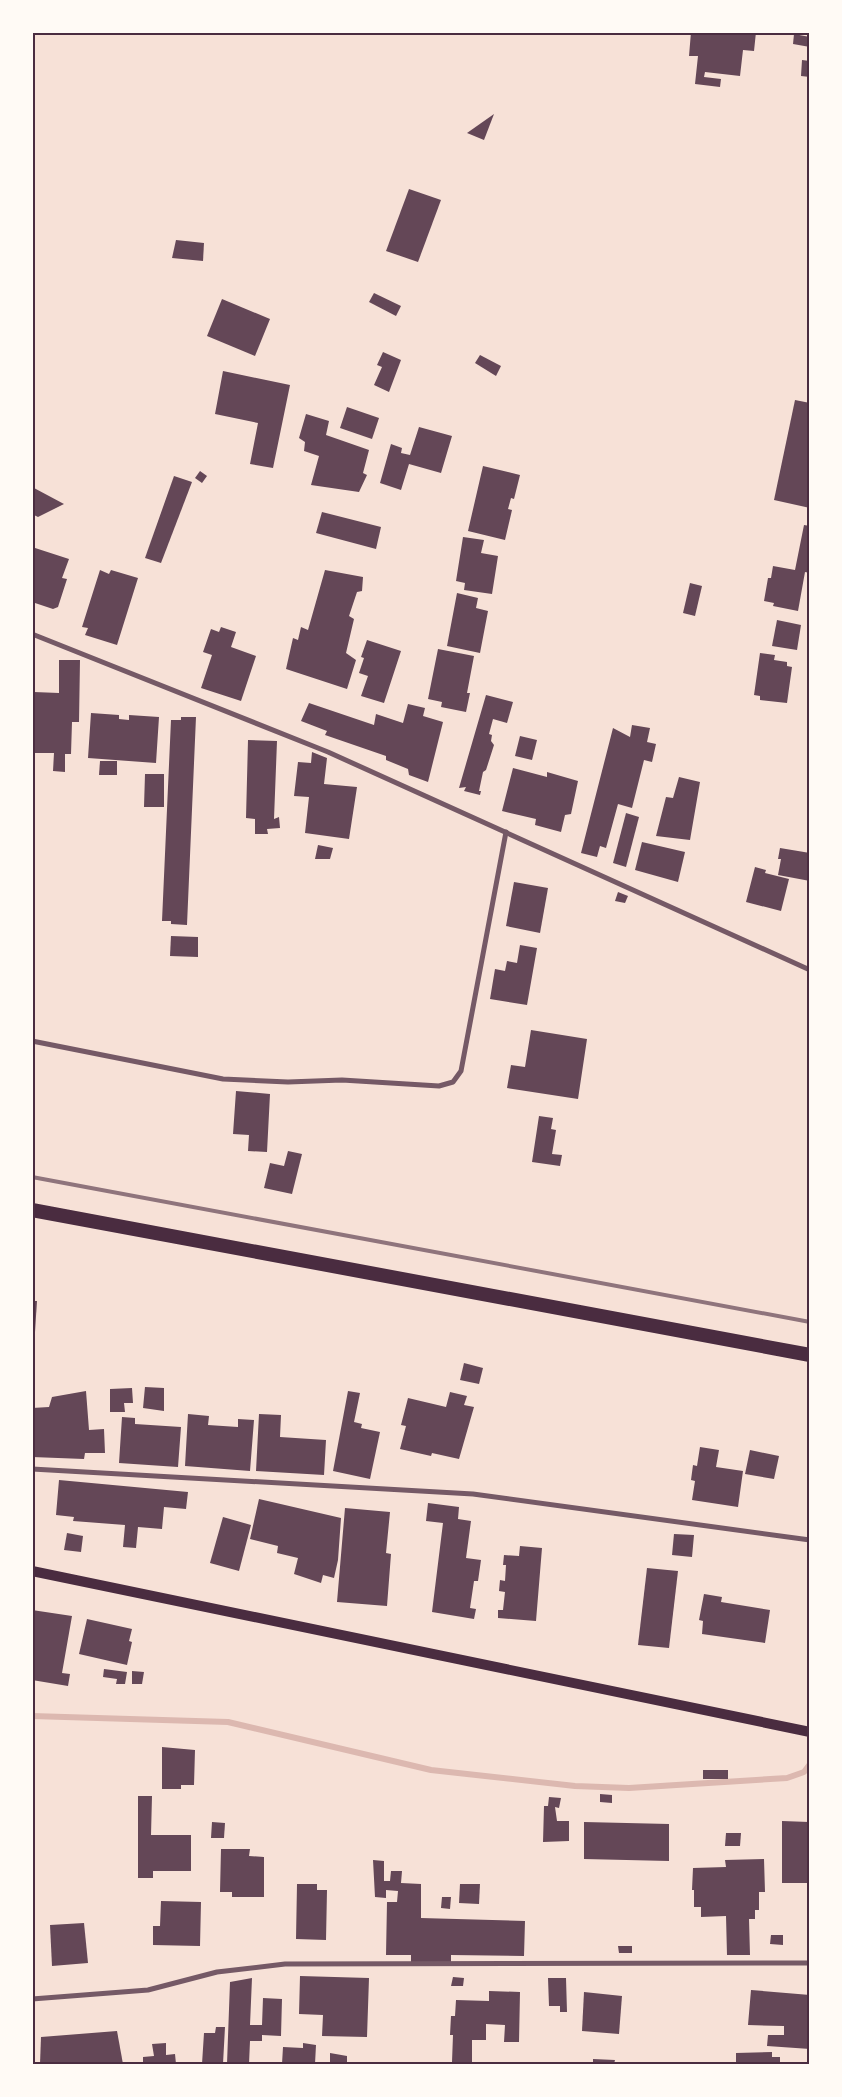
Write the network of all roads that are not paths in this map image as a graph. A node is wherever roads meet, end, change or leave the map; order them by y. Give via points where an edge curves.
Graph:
1 (32, 634) edge
2 (506, 832) junction
3 (810, 970) edge
4 (32, 1041) edge
5 (32, 1210) edge
6 (810, 1355) edge
7 (32, 1469) edge
8 (810, 1540) edge
9 (32, 1571) edge
10 (810, 1732) edge
11 (810, 1963) edge
12 (32, 1999) edge

1 - 2 street via 328,752
2 - 3 street
2 - 4 street via 461,1071 453,1082 439,1086 342,1080 223,1079
5 - 6 highway
7 - 8 street via 473,1494
9 - 10 main road
11 - 12 street via 285,1964 217,1972 148,1990

